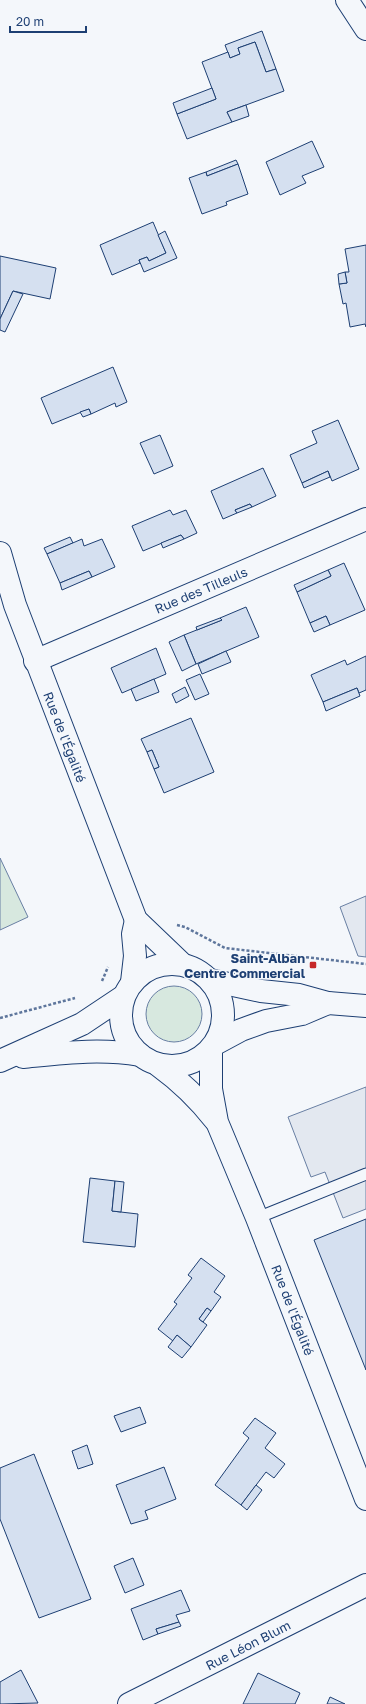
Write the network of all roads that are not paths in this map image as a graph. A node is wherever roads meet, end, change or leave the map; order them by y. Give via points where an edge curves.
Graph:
1 (347, 0) edge
2 (366, 29) edge
3 (366, 518) edge
4 (1, 558) edge
5 (35, 661) junction
6 (136, 920) junction
7 (182, 964) junction
8 (210, 980) junction
9 (128, 989) junction
10 (328, 1003) junction
11 (366, 1006) edge
12 (213, 1047) junction
13 (4, 1060) edge
14 (149, 1060) junction
15 (217, 1122) junction
16 (366, 1174) edge
17 (257, 1218) junction
18 (365, 1494) edge
19 (366, 1585) edge
20 (129, 1704) edge

1 - 2 street
3 - 5 street, Rue des Tilleuls
4 - 5 street, Rue de l'Égalité
5 - 6 street, Rue de l'Égalité
6 - 7 street, Rue de l'Égalité
6 - 9 street, Rue de l'Égalité via 133,934 135,956
7 - 8 street via 193,967
7 - 9 street via 168,964 142,973
8 - 10 street via 261,991 299,995
8 - 12 street via 223,1005 224,1018 221,1032
9 - 13 street via 82,1024
9 - 14 street via 120,1012 122,1028 129,1043
10 - 11 street
10 - 12 street via 302,1014 266,1021 241,1030
12 - 14 street via 200,1059 187,1064 172,1066
12 - 15 street, Rue de l'Égalité via 211,1089
13 - 14 street via 90,1050 115,1051
14 - 15 street, Rue de l'Égalité via 196,1095
15 - 17 street, Rue de l'Égalité
16 - 17 lane
17 - 18 street, Rue de l'Égalité
19 - 20 street, Rue Léon Blum

